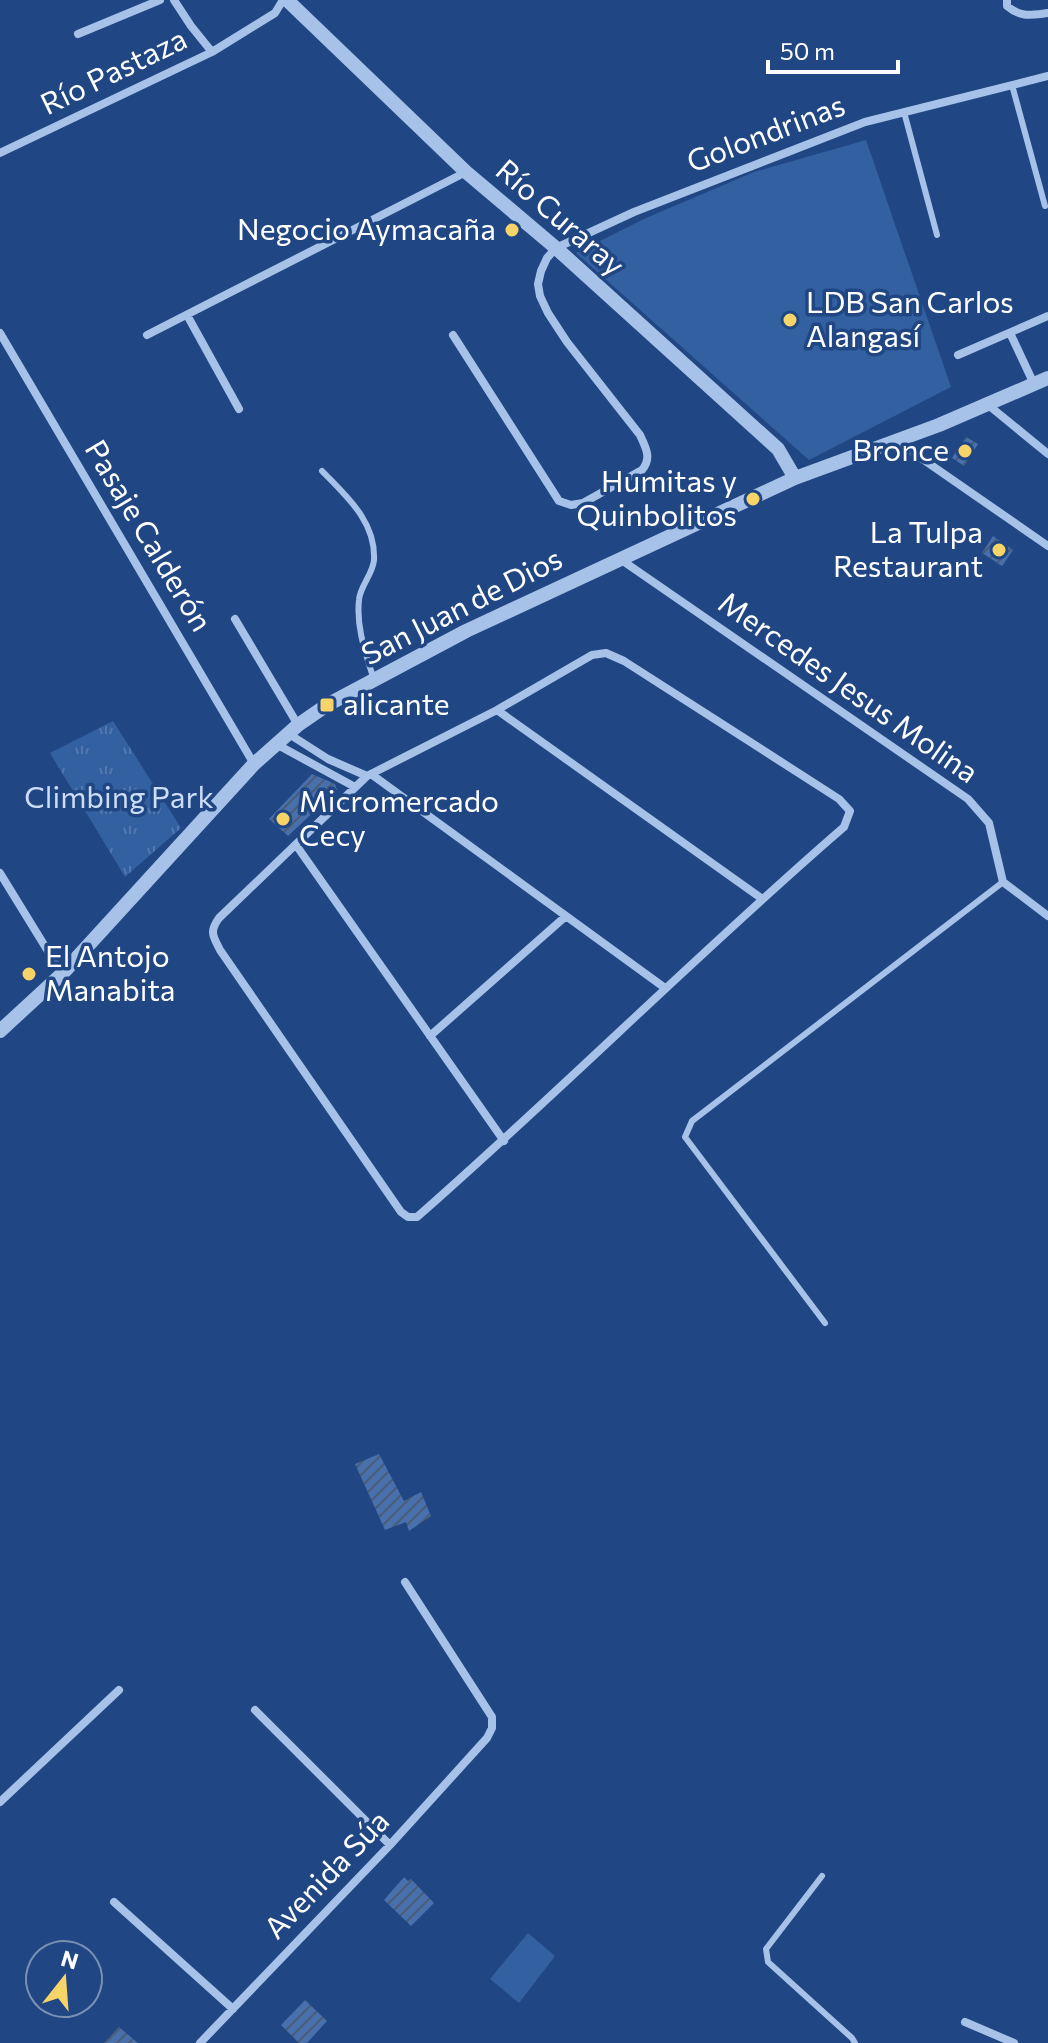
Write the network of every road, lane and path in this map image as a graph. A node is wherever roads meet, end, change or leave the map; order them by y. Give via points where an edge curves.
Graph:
1 (160, 0) edge
2 (174, 0) edge
3 (285, 0) edge
4 (1007, 0) edge
5 (1048, 13) edge
6 (78, 34) dead end
7 (212, 52) junction
8 (1048, 76) edge
9 (1012, 85) junction
10 (904, 112) junction
11 (0, 153) edge
12 (466, 172) junction
13 (1045, 206) dead end
14 (937, 235) dead end
15 (556, 248) junction
16 (187, 315) junction
17 (1048, 316) edge
18 (0, 333) edge
19 (1010, 333) junction
20 (147, 335) dead end
21 (453, 335) dead end
22 (958, 355) dead end
23 (1041, 381) edge
24 (987, 404) junction
25 (239, 409) dead end
26 (895, 440) junction
27 (1048, 454) edge
28 (322, 471) dead end
29 (795, 478) junction
30 (1048, 546) edge
31 (619, 559) junction
32 (235, 619) dead end
33 (374, 681) junction
34 (497, 710) junction
35 (293, 730) junction
36 (276, 744) junction
37 (254, 764) junction
38 (369, 775) junction
39 (355, 787) junction
40 (296, 845) junction
41 (1, 876) edge
42 (1003, 882) junction
43 (761, 898) junction
44 (566, 916) junction
45 (1048, 916) edge
46 (62, 974) junction
47 (665, 988) junction
48 (0, 1031) edge
49 (430, 1036) junction
50 (504, 1141) junction
51 (825, 1323) dead end
52 (405, 1582) dead end
53 (119, 1690) dead end
54 (255, 1710) dead end
55 (0, 1802) edge
56 (390, 1845) junction
57 (822, 1876) dead end
58 (114, 1902) dead end
59 (233, 2009) junction
60 (965, 2022) dead end
61 (200, 2043) edge
62 (855, 2043) edge
63 (1014, 2043) edge

1 - 6 street
2 - 7 street
3 - 7 street, Río Pastaza via 275,13
3 - 12 street, Río Curaray
4 - 5 street via 1015,13
7 - 11 street, Río Pastaza
8 - 9 street, Golondrinas
9 - 10 street, Golondrinas
9 - 13 lane
10 - 14 lane
10 - 15 street, Golondrinas via 721,178
12 - 15 street, Río Curaray
12 - 16 street
15 - 21 street via 541,271 540,296 567,342 640,435 649,457 642,470 583,503 559,501
15 - 29 street, Río Curaray via 778,449
16 - 20 street
16 - 25 street
17 - 19 street
18 - 37 street, Pasaje Calderón
19 - 22 street
19 - 23 street
23 - 24 street, San Juan de Dios
24 - 26 street, San Juan de Dios
24 - 27 street
26 - 29 street, San Juan de Dios
26 - 30 street
28 - 33 lane via 362,514 372,542 374,562 359,595 358,615
29 - 31 street, San Juan de Dios
31 - 33 street, San Juan de Dios
31 - 42 street, Mercedes Jesus Molina via 968,799 989,823
32 - 35 street
33 - 35 street, San Juan de Dios
34 - 38 street
34 - 43 street
34 - 43 street via 592,655 606,653 839,799 850,811 844,827
35 - 36 street, San Juan de Dios
35 - 38 street via 328,759
36 - 37 street, San Juan de Dios
36 - 39 street
37 - 46 street, San Juan de Dios
38 - 39 street
38 - 44 street
39 - 40 street
40 - 49 street
40 - 50 street via 219,918 213,935 401,1212 417,1217
41 - 46 street
42 - 45 street
42 - 51 lane via 692,1121 685,1137
43 - 47 street
44 - 47 street
44 - 49 street
46 - 48 street, San Juan de Dios
47 - 50 street
49 - 50 street
52 - 56 street, Avenida Súa via 492,1717 492,1728
53 - 55 street
54 - 56 street
56 - 59 street, Avenida Súa
57 - 62 lane via 766,1949 768,1962
58 - 59 street
59 - 61 street, Avenida Súa
60 - 63 street

